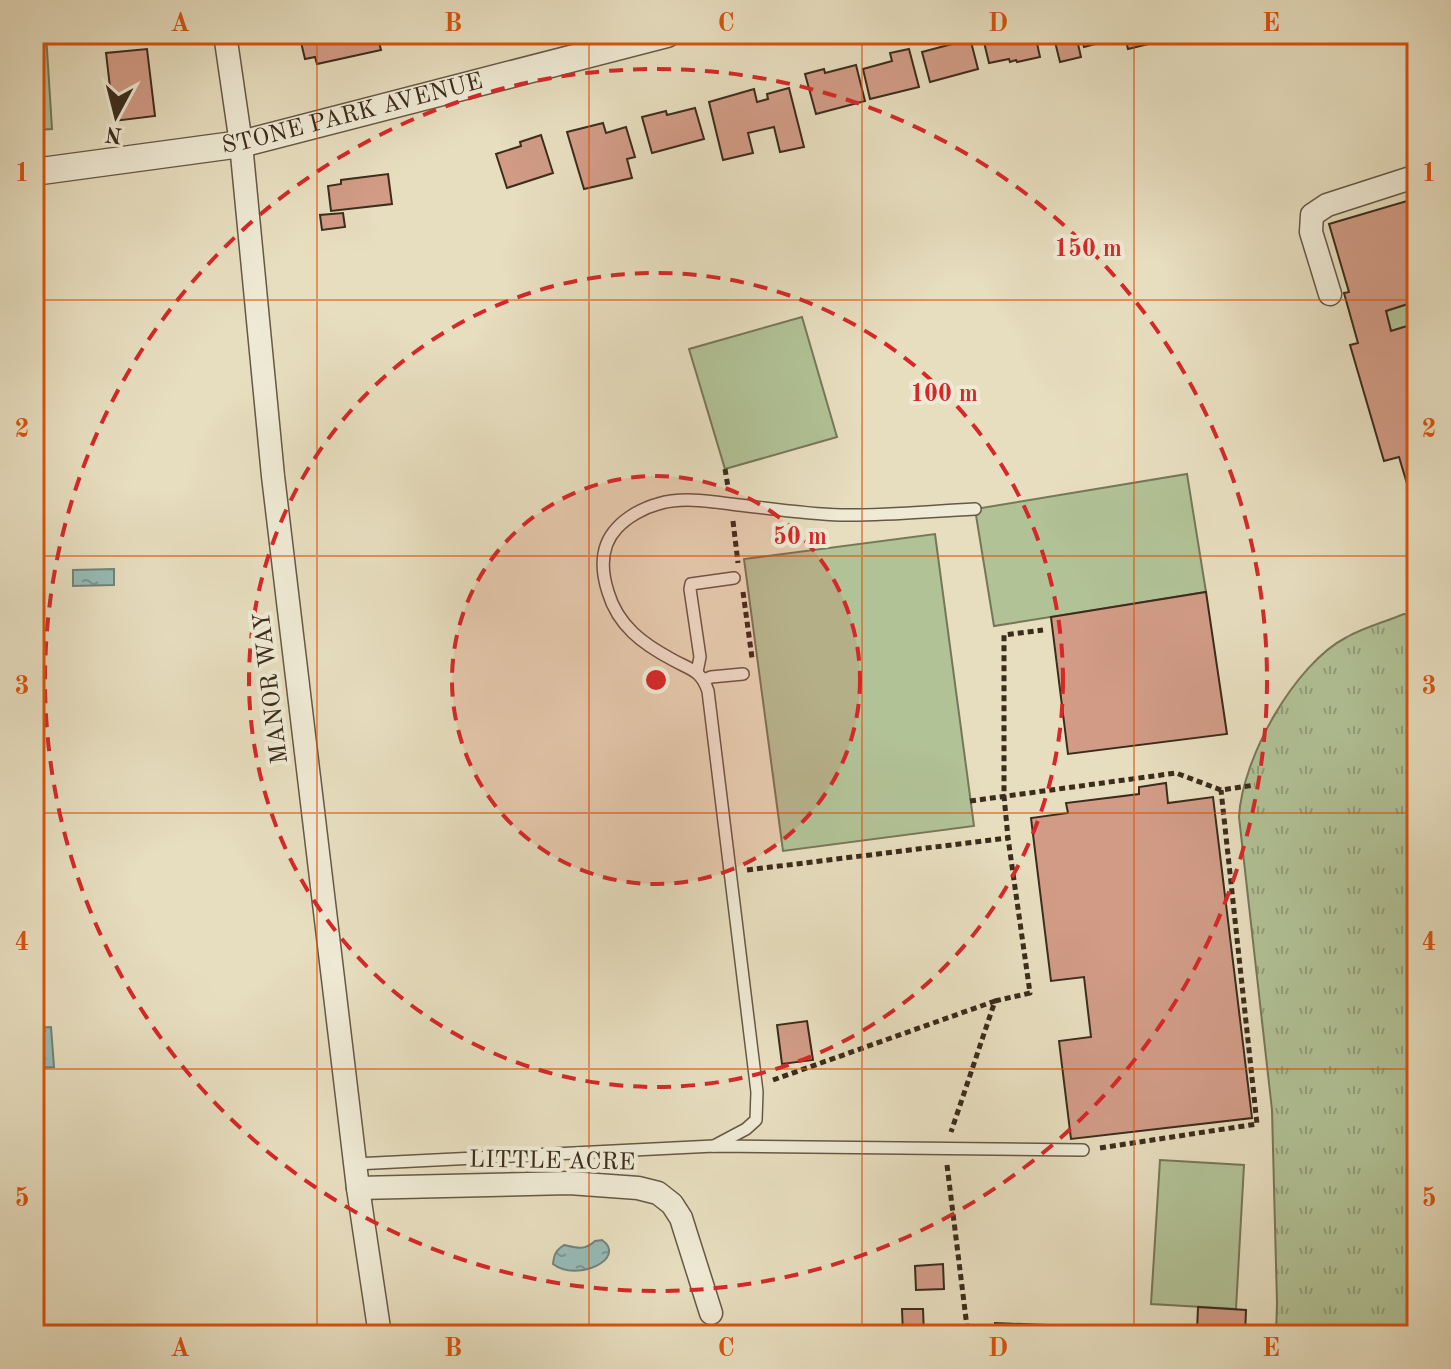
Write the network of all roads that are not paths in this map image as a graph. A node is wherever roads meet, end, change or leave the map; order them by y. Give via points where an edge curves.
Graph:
1 (225, 34) edge
2 (667, 34) edge
3 (241, 144) junction
4 (34, 172) edge
5 (1417, 176) edge
6 (1330, 294) dead end
7 (975, 509) dead end
8 (734, 578) dead end
9 (743, 674) dead end
10 (701, 676) junction
11 (714, 1146) junction
12 (1083, 1150) road end
13 (355, 1164) junction
14 (358, 1188) junction
15 (711, 1313) dead end
16 (380, 1335) edge

1 - 3 street, MANOR WAY
2 - 3 street, STONE PARK AVENUE
3 - 4 street, STONE PARK AVENUE
3 - 13 street, MANOR WAY via 273,476
5 - 6 street via 1327,205 1312,215 1311,232
7 - 10 lane via 837,515 679,501 644,509 623,522 606,544 603,571 608,592 630,631
8 - 10 lane via 691,584
9 - 10 lane
10 - 11 lane via 708,691 756,1086 756,1120
11 - 12 lane
11 - 13 lane
13 - 14 street, MANOR WAY
14 - 15 street, LITTLE ACRE via 569,1183 658,1193 681,1218
14 - 16 street, MANOR WAY

